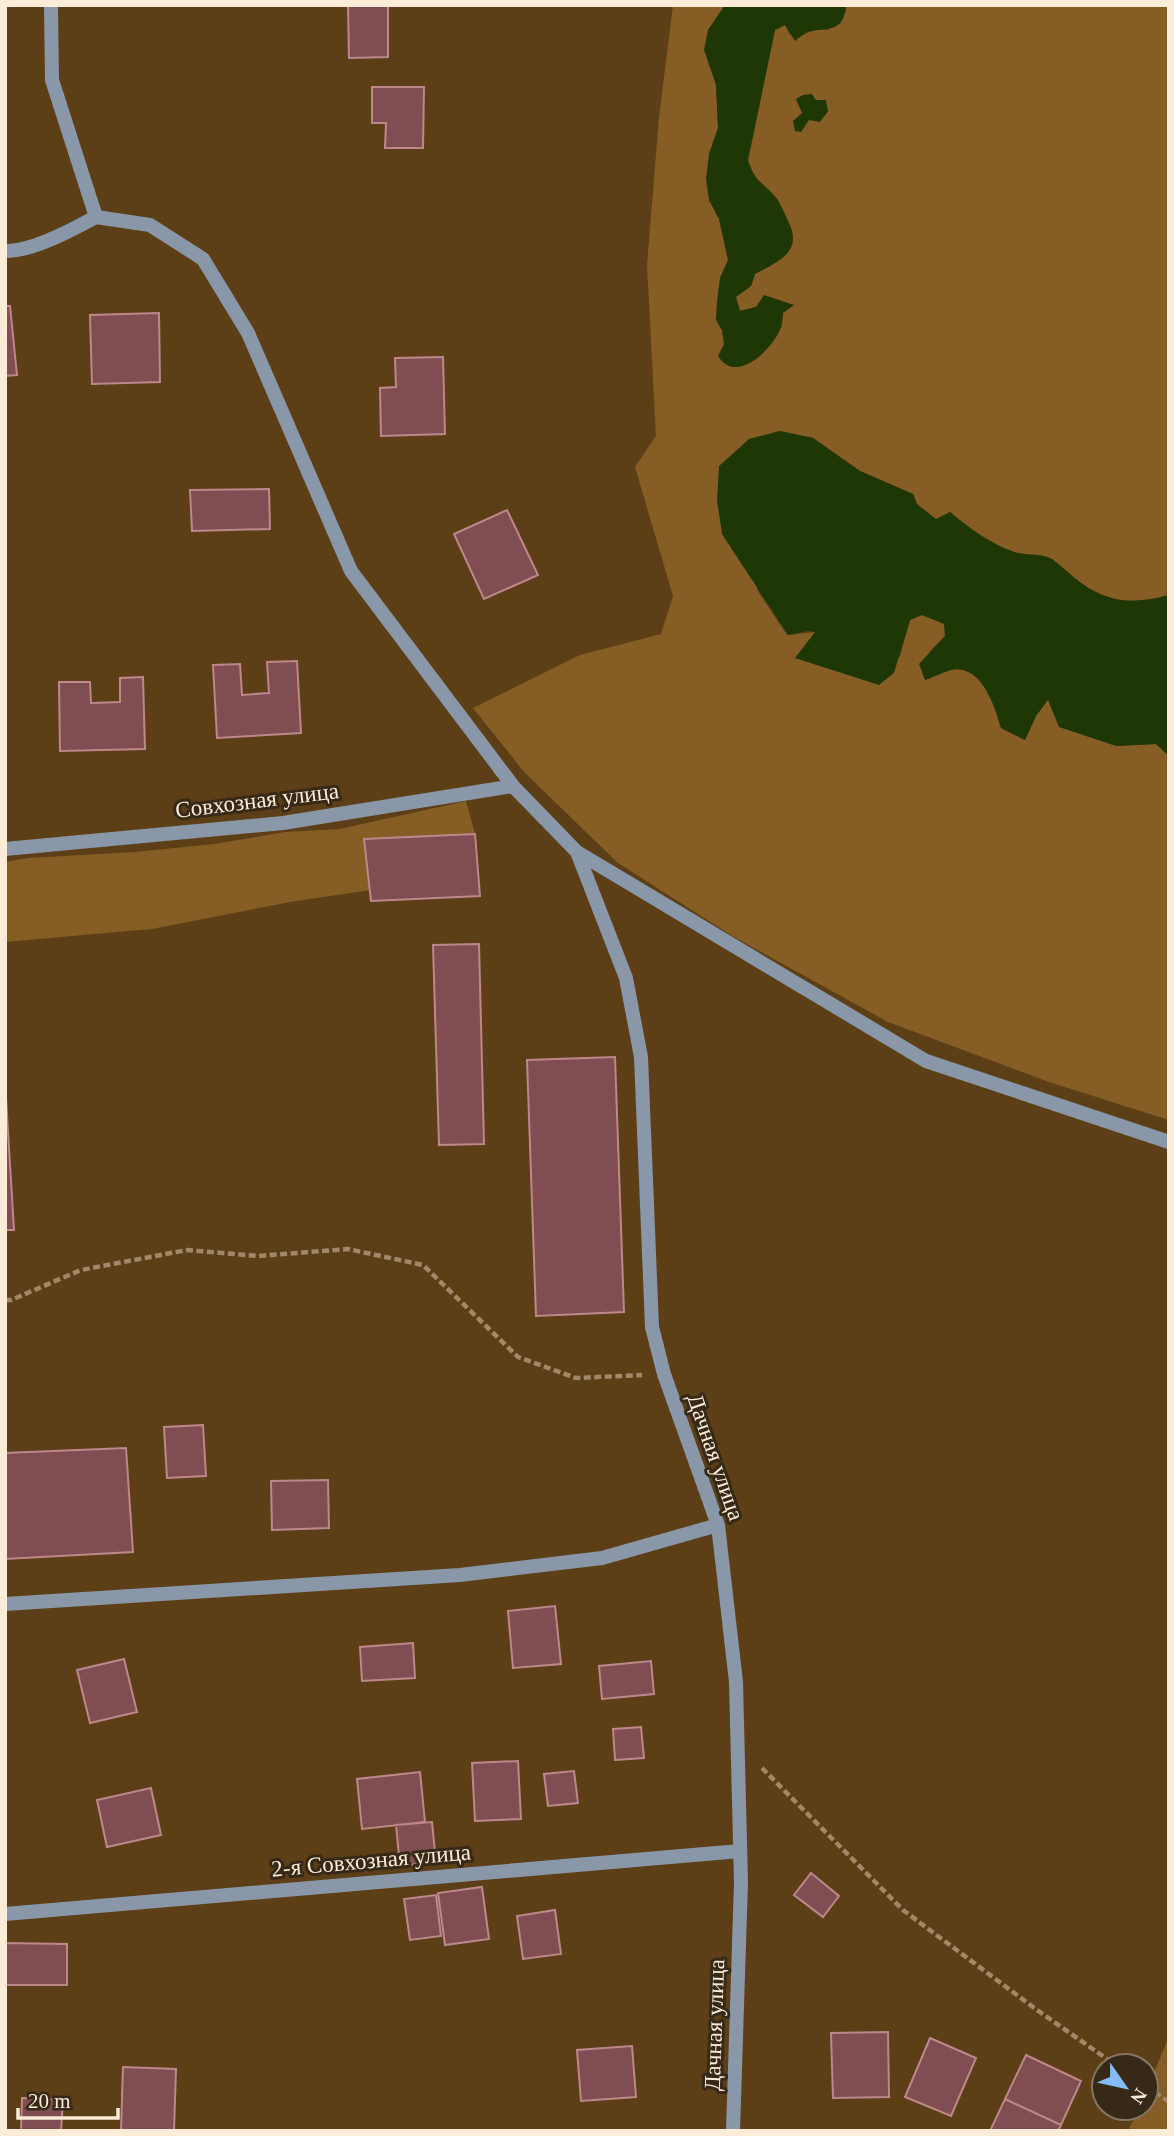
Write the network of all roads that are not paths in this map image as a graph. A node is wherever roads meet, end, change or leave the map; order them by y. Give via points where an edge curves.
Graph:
1 (51, 5) edge
2 (96, 217) junction
3 (5, 251) edge
4 (513, 786) junction
5 (5, 849) edge
6 (578, 852) junction
7 (1169, 1142) edge
8 (718, 1525) junction
9 (5, 1604) edge
10 (740, 1851) junction
11 (5, 1914) edge
12 (733, 2131) edge

1 - 2 street via 52,80
2 - 3 street via 67,232
2 - 4 street via 150,225 203,259 248,333 351,571
4 - 5 street, Совхозная улица via 283,822
4 - 6 street
6 - 7 street via 926,1060
6 - 8 street, Дачная улица via 626,978 641,1057 652,1327
8 - 9 street via 602,1558 460,1575
8 - 10 street, Дачная улица via 736,1682
10 - 11 street, 2-я Совхозная улица
10 - 12 street, Дачная улица

